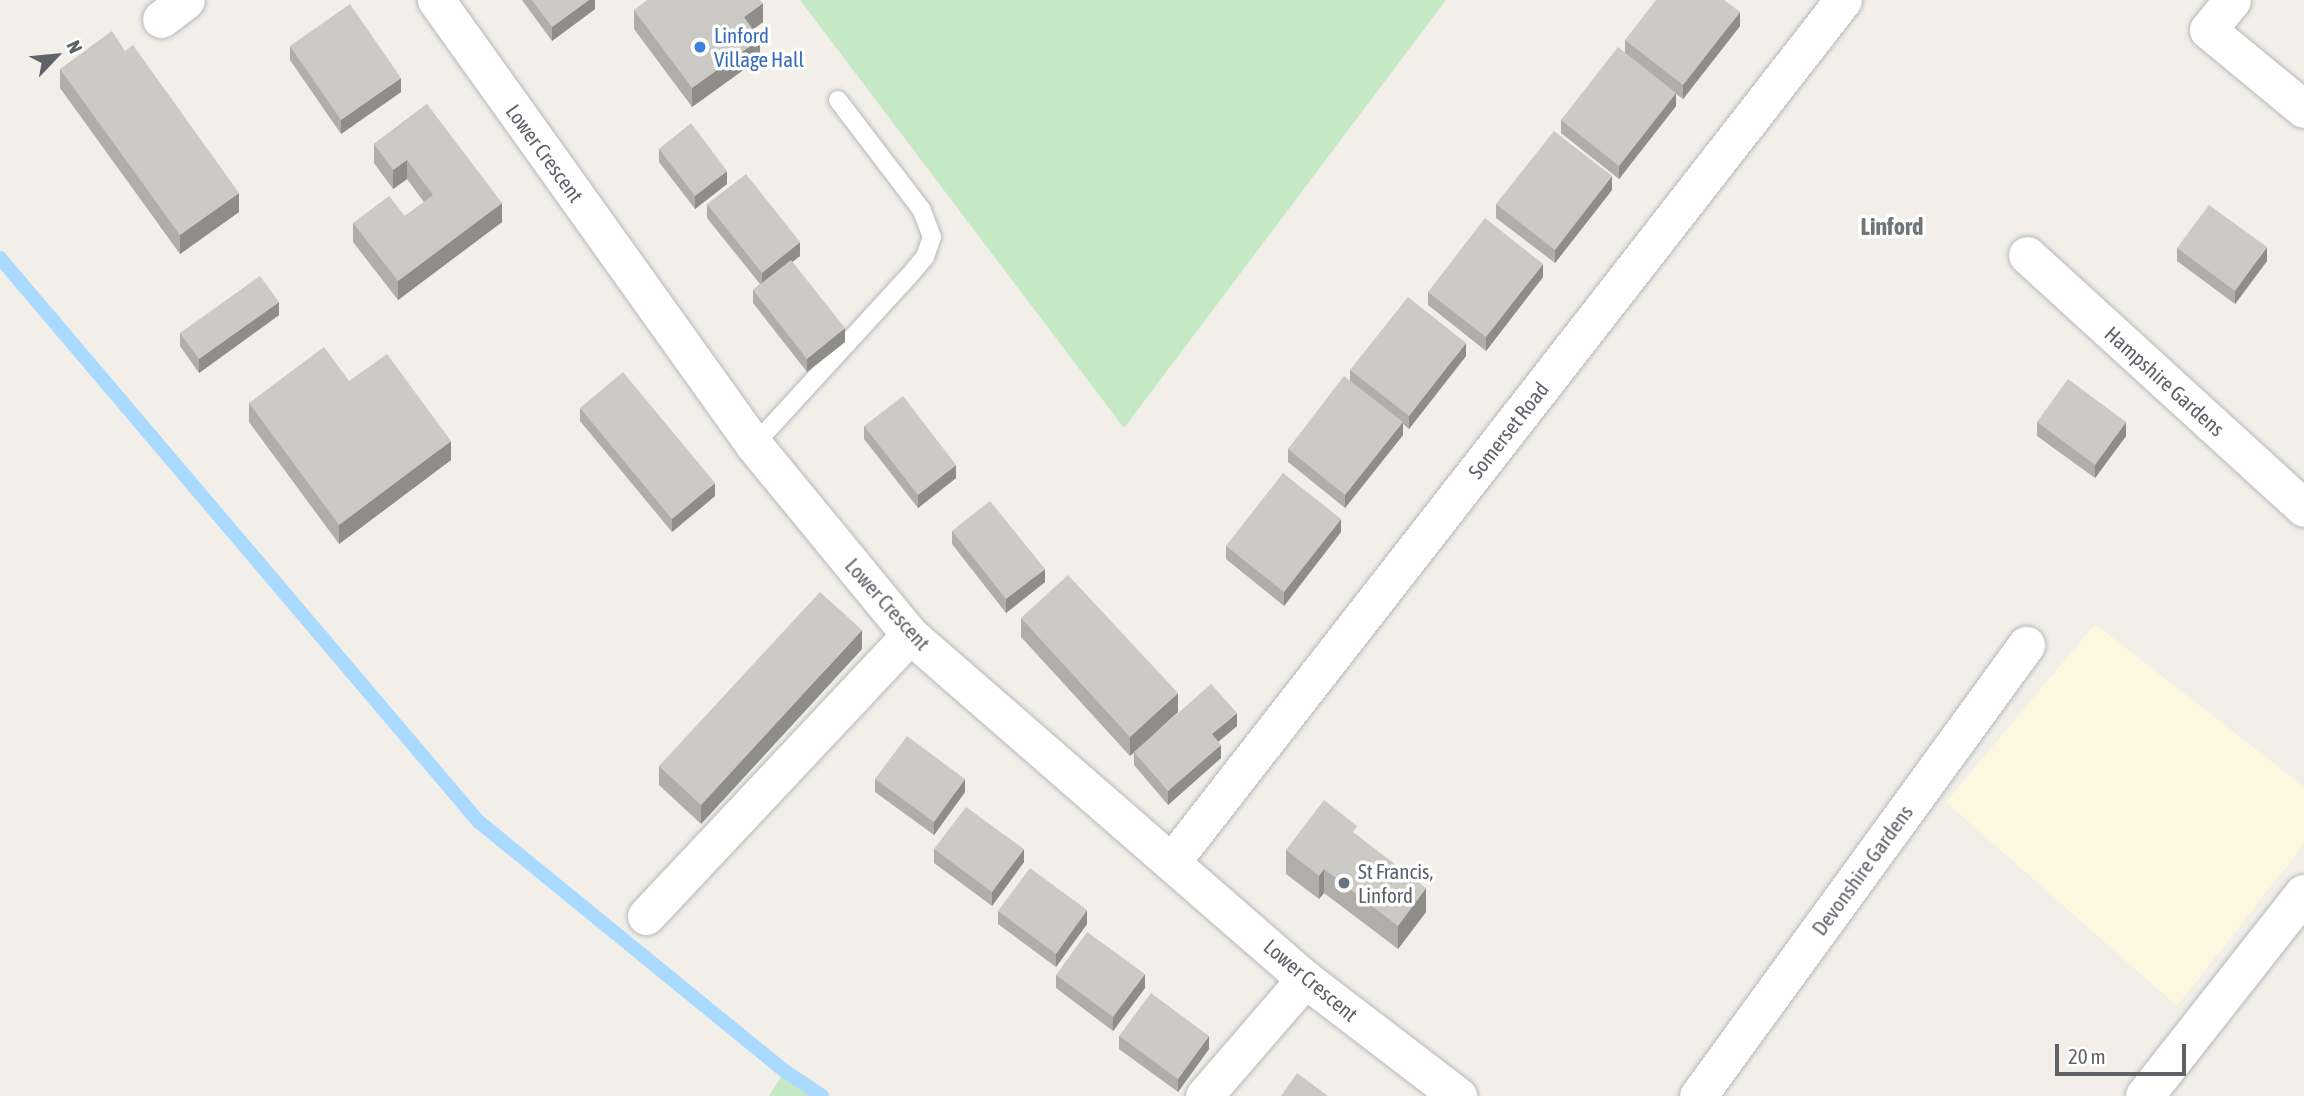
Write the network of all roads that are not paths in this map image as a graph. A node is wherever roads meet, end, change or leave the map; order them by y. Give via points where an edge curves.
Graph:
1 (436, 0) edge
2 (1843, 0) edge
3 (2232, 0) edge
4 (838, 100) dead end
5 (2304, 109) edge
6 (2027, 255) dead end
7 (754, 445) junction
8 (2304, 508) edge
9 (910, 635) junction
10 (2026, 645) dead end
11 (1173, 860) junction
12 (2304, 894) edge
13 (646, 916) dead end
14 (1305, 979) junction
15 (1204, 1096) edge
16 (1458, 1096) edge
17 (1698, 1096) edge
18 (2145, 1096) edge

1 - 7 street, Lower Crescent
2 - 11 street, Somerset Road
3 - 5 street via 2208,30
4 - 7 lane via 921,209 932,237 917,267
6 - 8 street, Hampshire Gardens
7 - 9 street, Lower Crescent
9 - 11 street, Lower Crescent
9 - 13 street
10 - 17 street, Devonshire Gardens
11 - 14 street, Lower Crescent
12 - 18 street
14 - 15 street
14 - 16 street, Lower Crescent

